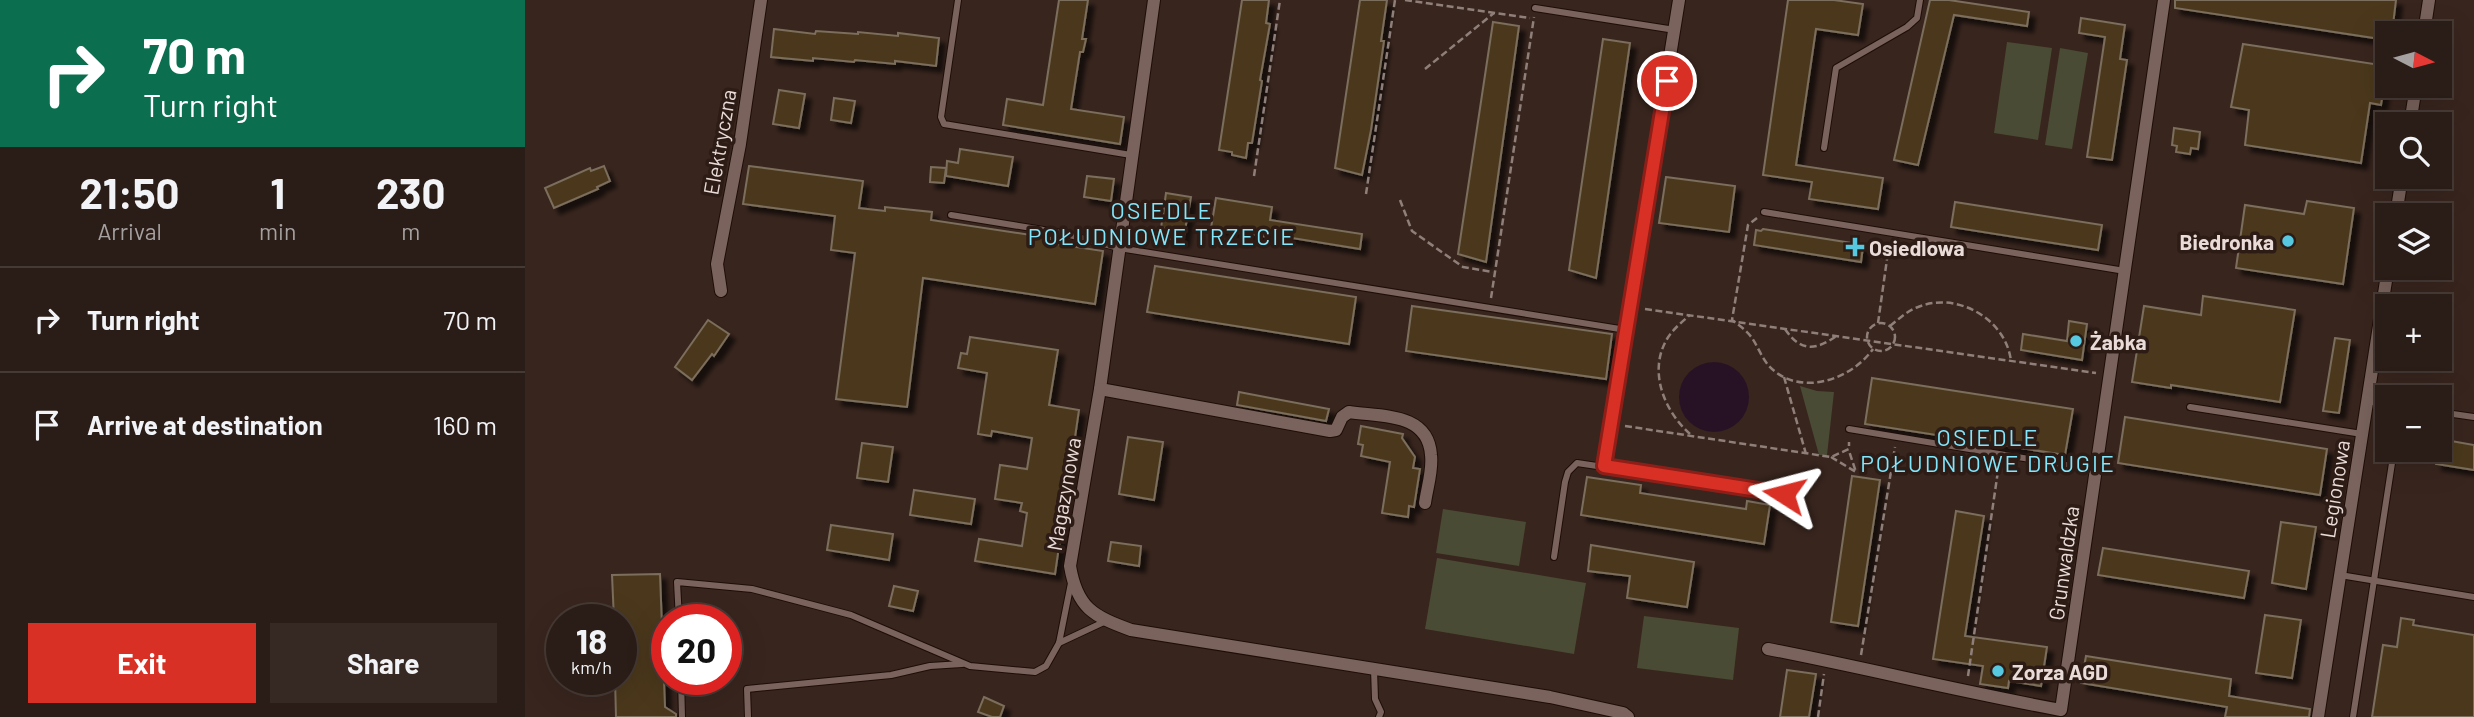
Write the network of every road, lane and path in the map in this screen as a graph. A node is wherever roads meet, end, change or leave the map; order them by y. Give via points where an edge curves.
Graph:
1 (761, 0) edge
2 (958, 0) edge
3 (1154, 0) edge
4 (1280, 0) edge
5 (1395, 0) edge
6 (1405, 0) edge
7 (1679, 0) edge
8 (1920, 0) edge
9 (2164, 0) edge
10 (2429, 0) edge
11 (1535, 8) joint
12 (1494, 13) junction
13 (1533, 19) junction
14 (2426, 21) edge
15 (1675, 30) junction
16 (1425, 69) dead end
17 (1823, 148) dead end
18 (1131, 155) junction
19 (1254, 176) dead end
20 (1366, 194) dead end
21 (1400, 200) dead end
22 (1764, 212) joint
23 (951, 215) dead end
24 (1891, 232) junction
25 (1119, 248) junction
26 (2125, 271) junction
27 (1494, 272) junction
28 (2386, 280) edge
29 (721, 291) dead end
30 (1630, 307) junction
31 (1490, 308) junction
32 (1691, 314) junction
33 (1732, 320) junction
34 (1878, 323) junction
35 (1890, 326) junction
36 (1785, 329) junction
37 (1626, 330) junction
38 (1838, 335) junction
39 (1867, 340) junction
40 (1893, 343) junction
41 (1873, 349) junction
42 (2011, 361) junction
43 (2110, 375) junction
44 (1784, 377) junction
45 (1100, 388) junction
46 (2367, 401) junction
47 (2375, 402) edge
48 (2190, 407) dead end
49 (2452, 414) edge
50 (2474, 417) edge
51 (1611, 425) junction
52 (1849, 429) joint
53 (2362, 434) junction
54 (1692, 435) junction
55 (1896, 437) junction
56 (1849, 449) junction
57 (1806, 454) junction
58 (2001, 454) junction
59 (1831, 457) junction
60 (2392, 462) edge
61 (1604, 466) junction
62 (2095, 470) junction
63 (1784, 494) dead end
64 (1425, 503) dead end
65 (1553, 556) dead end
66 (2340, 575) junction
67 (1072, 578) junction
68 (2373, 581) junction
69 (2474, 597) edge
70 (678, 604) edge
71 (1107, 621) junction
72 (1059, 643) junction
73 (1768, 649) dead end
74 (1826, 660) junction
75 (964, 664) junction
76 (1859, 667) junction
77 (1374, 669) junction
78 (1965, 692) junction
79 (681, 695) edge
80 (682, 717) edge
81 (748, 717) edge
82 (1379, 717) edge
83 (1628, 717) edge
84 (1818, 717) edge
85 (2318, 717) edge
86 (2353, 717) edge

1 - 29 street, Elektryczna via 717,264
2 - 18 lane via 941,117 944,124
3 - 18 street, Magazynowa
4 - 19 path
5 - 20 path
6 - 12 path
7 - 15 street
8 - 17 lane via 1917,19 1836,68
9 - 26 street, Grunwaldzka
10 - 14 street
11 - 13 path
11 - 15 lane
12 - 13 path
12 - 16 path
13 - 27 path
15 - 30 street
18 - 25 street, Magazynowa
21 - 27 path via 1412,231 1463,267
22 - 24 lane
22 - 33 path via 1748,225
23 - 25 lane via 1062,233
24 - 26 lane
24 - 34 path
25 - 31 lane
25 - 45 street, Magazynowa
26 - 43 street, Grunwaldzka
27 - 31 path
28 - 46 street, Legionowa
30 - 32 path
30 - 37 street
31 - 37 lane
32 - 33 path
32 - 54 path via 1666,340 1658,367 1669,409
33 - 36 path
33 - 44 path via 1751,336 1771,368
34 - 35 path
34 - 39 path via 1869,328
35 - 40 path via 1895,332
35 - 42 path via 1916,307 1956,303 1989,320 2001,334
36 - 38 path
36 - 38 path via 1796,343 1809,347
37 - 51 street
38 - 39 path
39 - 40 path
39 - 41 path
40 - 41 path via 1887,350
40 - 42 path
41 - 44 path via 1841,377 1819,383
42 - 43 path
43 - 62 street, Grunwaldzka
44 - 57 path
45 - 64 street via 1330,431 1349,412 1412,421 1425,435 1431,455
45 - 67 street, Magazynowa via 1070,566
46 - 47 lane
46 - 53 street, Legionowa
48 - 53 lane
49 - 50 lane
51 - 54 path
51 - 61 street
52 - 55 lane
52 - 56 path
53 - 66 street, Legionowa
54 - 57 path
55 - 58 lane
55 - 76 path
56 - 59 path
56 - 59 path via 1856,472
57 - 59 path
58 - 62 lane
58 - 78 path
60 - 68 lane
61 - 63 lane
61 - 65 lane via 1577,463 1568,472
62 - 78 street, Grunwaldzka via 2060,710
66 - 68 lane
66 - 85 street, Legionowa
67 - 71 street, Magazynowa via 1087,607
67 - 72 lane
68 - 69 lane
68 - 86 lane
70 - 75 lane via 677,582 752,589 851,615
71 - 72 lane
71 - 77 street, Magazynowa via 1131,630
72 - 75 lane via 1046,666 1035,672
73 - 74 street, Grunwaldzka
74 - 76 street, Grunwaldzka
74 - 84 path
75 - 81 lane via 747,689
76 - 78 street, Grunwaldzka
77 - 82 lane
77 - 83 street, Magazynowa via 1550,697
79 - 80 lane

